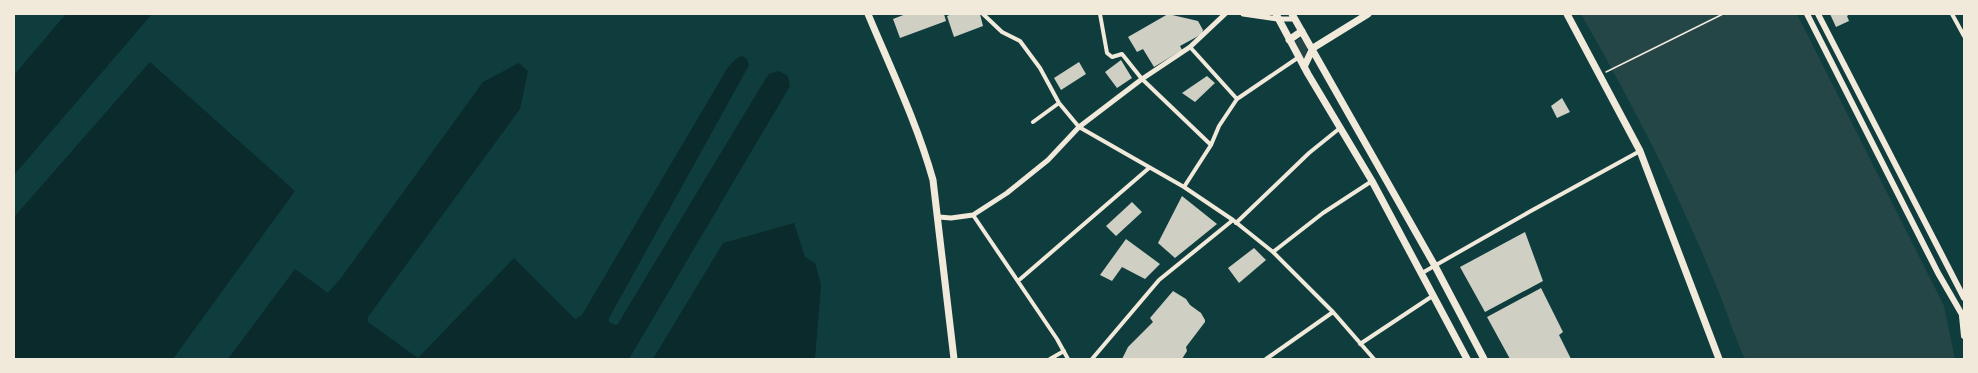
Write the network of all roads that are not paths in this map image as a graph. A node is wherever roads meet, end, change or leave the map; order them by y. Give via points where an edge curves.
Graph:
1 (868, 14) edge
2 (983, 14) edge
3 (1100, 14) edge
4 (1225, 14) edge
5 (1243, 14) edge
6 (1368, 14) edge
7 (1568, 14) edge
8 (1807, 14) edge
9 (1818, 14) edge
10 (1952, 14) edge
11 (1277, 16) edge
12 (1294, 17) edge
13 (1302, 31) junction
14 (1964, 36) edge
15 (1289, 40) junction
16 (1190, 47) junction
17 (1313, 48) junction
18 (1299, 57) junction
19 (1304, 67) junction
20 (1142, 79) junction
21 (1237, 99) junction
22 (1059, 103) junction
23 (1033, 122) dead end
24 (1079, 127) junction
25 (1340, 128) junction
26 (1211, 145) junction
27 (1640, 151) junction
28 (1149, 168) junction
29 (1372, 181) junction
30 (1184, 187) junction
31 (973, 215) junction
32 (939, 217) junction
33 (1234, 222) junction
34 (1273, 252) junction
35 (1435, 266) junction
36 (1422, 274) junction
37 (1018, 281) junction
38 (1434, 295) junction
39 (1964, 298) edge
40 (1459, 310) junction
41 (1333, 312) junction
42 (1445, 317) junction
43 (1963, 317) edge
44 (1964, 336) edge
45 (1360, 344) junction
46 (1462, 350) junction
47 (1064, 352) junction
48 (954, 359) edge
49 (1050, 359) edge
50 (1068, 359) edge
51 (1092, 359) edge
52 (1266, 359) edge
53 (1374, 359) edge
54 (1464, 359) edge
55 (1467, 359) edge
56 (1484, 359) edge
57 (1719, 359) edge

1 - 32 main road via 926,156
2 - 22 street via 1002,32 1020,41 1040,68
3 - 20 street via 1107,53 1112,57 1122,54
4 - 16 street
5 - 11 street
6 - 17 main road
7 - 27 main road
8 - 43 main road via 1938,273
9 - 39 main road
10 - 14 street
11 - 12 street
11 - 15 main road
12 - 13 main road
13 - 15 main road
13 - 17 main road
15 - 18 main road
16 - 20 street
16 - 21 street
17 - 19 main road
17 - 35 main road
18 - 19 main road
18 - 21 street
19 - 25 main road
20 - 24 street
20 - 26 street
21 - 26 street via 1219,126
22 - 23 street
22 - 24 street
24 - 28 street
24 - 31 street via 1031,175
25 - 29 main road
25 - 33 street
26 - 30 street
27 - 35 street
27 - 57 main road
28 - 30 street
28 - 37 street
29 - 34 street
29 - 36 main road
30 - 33 street
31 - 32 street
31 - 37 street
32 - 48 main road
33 - 34 street
33 - 51 street via 1159,280
34 - 41 street
35 - 36 street
35 - 40 main road
36 - 38 main road
37 - 47 street
38 - 42 main road
38 - 45 street
40 - 42 main road
40 - 56 main road
41 - 45 street
41 - 52 street
42 - 46 main road
43 - 44 main road
45 - 53 street
46 - 54 street
46 - 55 main road
47 - 49 street
47 - 50 street

